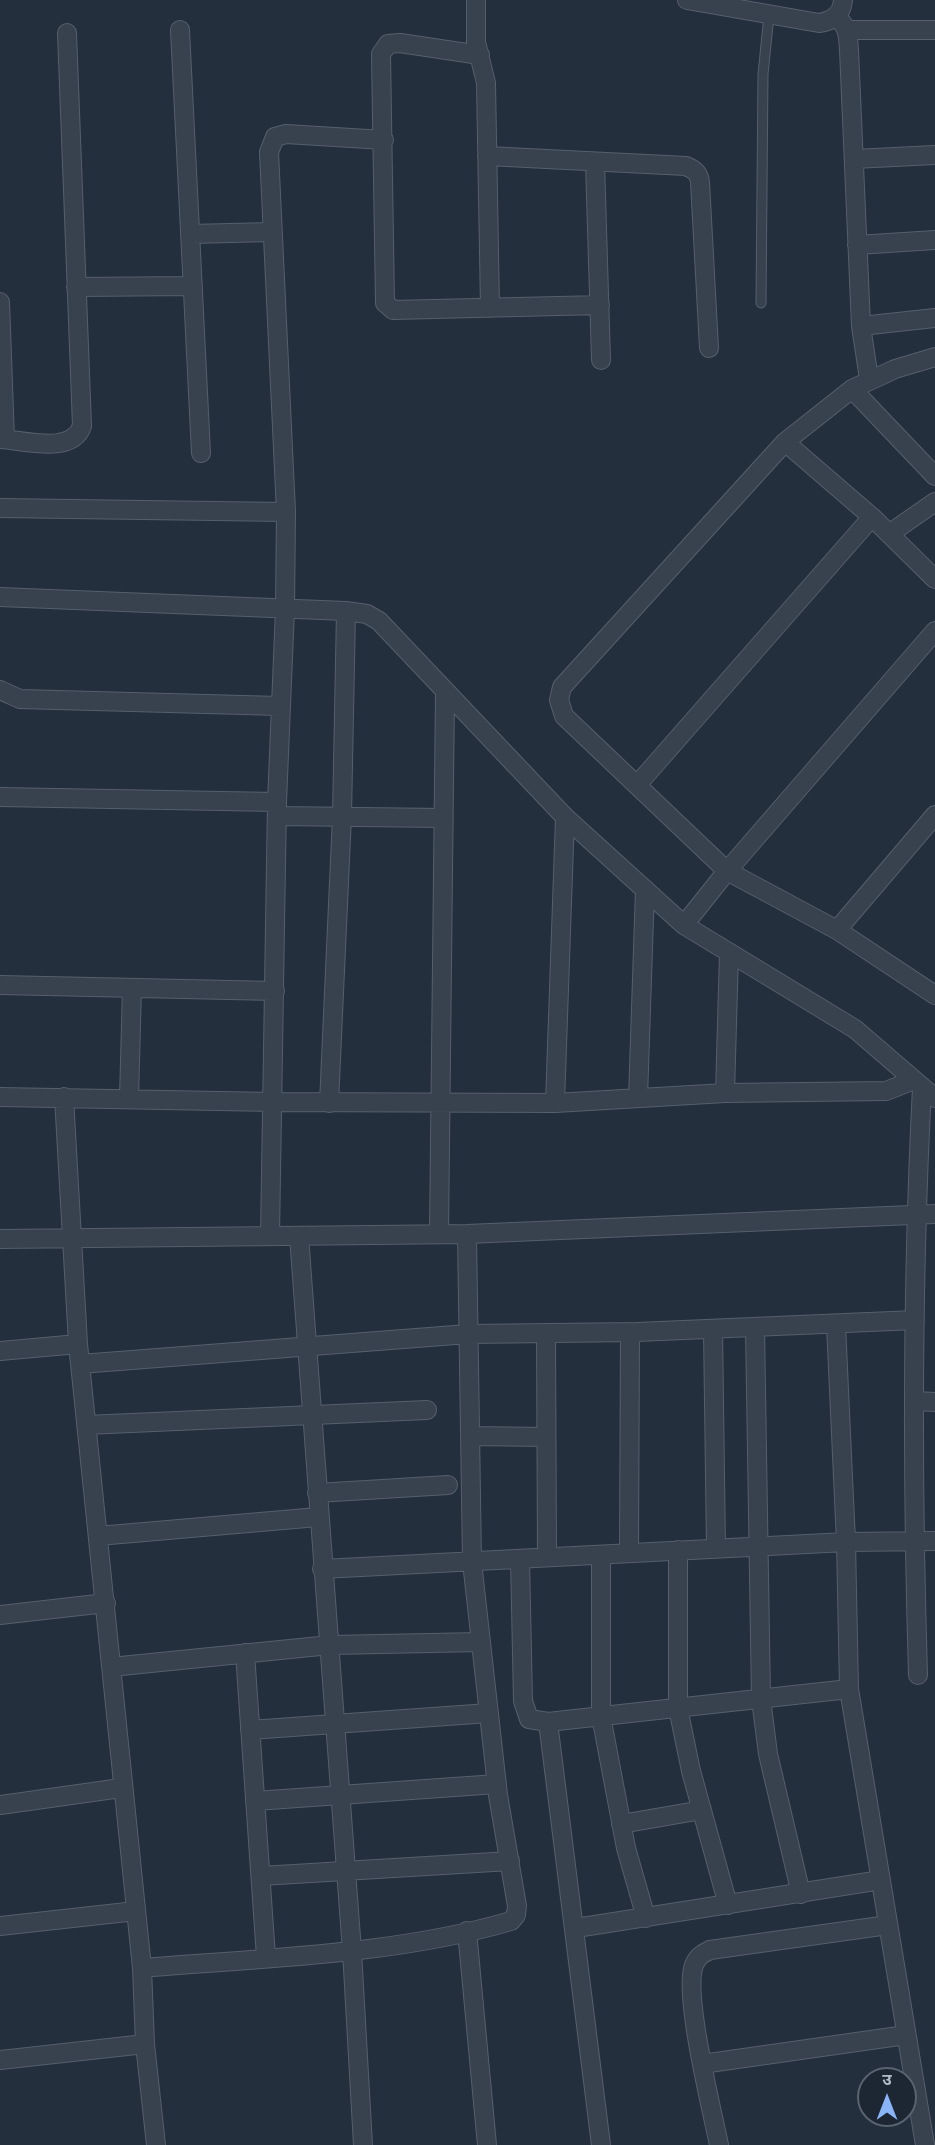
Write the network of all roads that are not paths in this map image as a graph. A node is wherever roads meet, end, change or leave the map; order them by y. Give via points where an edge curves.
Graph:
1 (687, 0) edge
2 (747, 6) edge
3 (475, 8) edge
4 (769, 15) junction
5 (842, 16) edge
6 (180, 30) dead end
7 (935, 30) edge
8 (67, 33) dead end
9 (478, 49) junction
10 (384, 140) junction
11 (935, 155) edge
12 (487, 156) junction
13 (854, 159) junction
14 (595, 162) junction
15 (271, 232) junction
16 (190, 234) junction
17 (935, 240) edge
18 (857, 245) junction
19 (193, 286) junction
20 (76, 287) junction
21 (0, 302) edge
22 (761, 303) dead end
23 (600, 305) junction
24 (490, 308) junction
25 (935, 318) edge
26 (861, 326) junction
27 (709, 348) dead end
28 (601, 360) dead end
29 (932, 361) edge
30 (869, 379) junction
31 (852, 389) junction
32 (3, 439) edge
33 (785, 442) junction
34 (201, 453) dead end
35 (935, 476) edge
36 (935, 502) edge
37 (0, 508) edge
38 (286, 512) junction
39 (872, 516) junction
40 (890, 534) junction
41 (935, 579) edge
42 (0, 597) edge
43 (285, 609) junction
44 (346, 611) junction
45 (935, 631) edge
46 (0, 690) edge
47 (445, 693) junction
48 (280, 706) junction
49 (637, 785) junction
50 (0, 797) edge
51 (277, 809) junction
52 (935, 815) edge
53 (342, 816) junction
54 (565, 817) junction
55 (443, 818) junction
56 (727, 871) junction
57 (645, 889) junction
58 (684, 925) junction
59 (837, 930) junction
60 (729, 953) junction
61 (0, 985) edge
62 (132, 988) junction
63 (275, 991) junction
64 (935, 995) edge
65 (924, 1088) edge
66 (725, 1093) junction
67 (0, 1097) edge
68 (64, 1097) junction
69 (129, 1098) junction
70 (638, 1098) junction
71 (273, 1102) junction
72 (329, 1103) junction
73 (555, 1103) junction
74 (439, 1104) junction
75 (915, 1214) junction
76 (935, 1214) edge
77 (439, 1234) junction
78 (467, 1234) junction
79 (270, 1236) junction
80 (299, 1236) junction
81 (70, 1238) junction
82 (0, 1239) edge
83 (915, 1320) junction
84 (836, 1325) junction
85 (755, 1328) junction
86 (713, 1329) junction
87 (630, 1332) junction
88 (546, 1333) junction
89 (468, 1334) junction
90 (78, 1344) junction
91 (306, 1344) junction
92 (0, 1351) edge
93 (80, 1364) junction
94 (915, 1401) junction
95 (935, 1402) edge
96 (427, 1410) dead end
97 (311, 1414) junction
98 (86, 1425) junction
99 (471, 1436) junction
100 (546, 1437) junction
101 (448, 1485) dead end
102 (317, 1493) junction
103 (318, 1517) junction
104 (98, 1536) junction
105 (914, 1541) junction
106 (935, 1541) edge
107 (846, 1542) junction
108 (758, 1546) junction
109 (716, 1548) junction
110 (678, 1550) junction
111 (629, 1553) junction
112 (601, 1555) junction
113 (547, 1557) junction
114 (520, 1559) junction
115 (472, 1562) junction
116 (322, 1569) junction
117 (105, 1603) junction
118 (0, 1615) edge
119 (481, 1642) junction
120 (330, 1645) junction
121 (245, 1653) junction
122 (111, 1667) junction
123 (918, 1675) dead end
124 (849, 1689) junction
125 (761, 1699) junction
126 (678, 1708) junction
127 (489, 1713) junction
128 (601, 1716) junction
129 (548, 1722) junction
130 (334, 1723) junction
131 (250, 1730) junction
132 (496, 1784) junction
133 (122, 1788) junction
134 (339, 1795) junction
135 (255, 1802) junction
136 (0, 1805) edge
137 (702, 1810) junction
138 (621, 1824) junction
139 (510, 1861) junction
140 (345, 1872) junction
141 (261, 1876) junction
142 (880, 1880) junction
143 (801, 1894) junction
144 (728, 1905) junction
145 (136, 1911) junction
146 (646, 1918) junction
147 (888, 1925) junction
148 (0, 1926) edge
149 (576, 1928) junction
150 (467, 1932) junction
151 (352, 1951) junction
152 (266, 1957) junction
153 (142, 1968) junction
154 (906, 2035) junction
155 (145, 2044) junction
156 (0, 2060) edge
157 (702, 2064) junction
158 (156, 2145) edge
159 (363, 2145) edge
160 (487, 2145) edge
161 (601, 2145) edge
162 (719, 2145) edge
163 (925, 2145) edge

1 - 2 street
2 - 4 street
3 - 9 street
4 - 5 street via 819,23
4 - 22 lane via 763,74
5 - 7 street
5 - 13 street via 849,50
6 - 16 street
8 - 20 street
9 - 10 street via 387,44 381,54
9 - 12 street via 486,83
10 - 15 street via 286,134 275,137 269,152
10 - 24 street via 385,303 393,310
11 - 13 street
12 - 14 street
12 - 24 street
13 - 18 street
14 - 23 street
14 - 27 street via 686,166 699,175
15 - 16 street
15 - 38 street
16 - 19 street
17 - 18 street
18 - 26 street
19 - 20 street
19 - 34 street
20 - 32 street via 82,426 79,435 61,443
21 - 32 street
23 - 24 street
23 - 28 street
25 - 26 street
26 - 30 street
29 - 30 street
30 - 31 street
31 - 33 street
31 - 35 street
33 - 39 street
33 - 49 street via 562,687 559,700 564,716
36 - 40 street
37 - 38 street
38 - 43 street
39 - 40 street
39 - 49 street
40 - 41 street
42 - 43 street
43 - 44 street
43 - 48 street
44 - 47 street via 367,614 379,621
44 - 53 street
45 - 56 street
46 - 48 street via 20,699
47 - 54 street
47 - 55 street
48 - 51 street
49 - 56 street
50 - 51 street
51 - 53 street
51 - 63 street
52 - 59 street
53 - 55 street
53 - 72 street
54 - 57 street
54 - 73 street
55 - 74 street
56 - 58 street
56 - 59 street
57 - 58 street
57 - 70 street
58 - 60 street
59 - 64 street
60 - 65 street via 855,1029
60 - 66 street
61 - 62 street
62 - 63 street
62 - 69 street
63 - 71 street
65 - 66 street
65 - 75 street
66 - 70 street
67 - 68 street
68 - 69 street
68 - 81 street
69 - 71 street
70 - 73 street
71 - 72 street
71 - 79 street
72 - 74 street
73 - 74 street
74 - 77 street
75 - 76 street
75 - 78 street
75 - 83 street
77 - 78 street
77 - 80 street
78 - 89 street
79 - 80 street
79 - 81 street
80 - 91 street
81 - 82 street
81 - 90 street
83 - 84 street
83 - 94 street
84 - 85 street
84 - 107 street
85 - 86 street
85 - 108 street
86 - 87 street
86 - 109 street
87 - 88 street
87 - 111 street
88 - 89 street
88 - 100 street
89 - 91 street
89 - 99 street
90 - 92 street
90 - 93 street
91 - 93 street
91 - 97 street
93 - 98 street
94 - 95 street
94 - 105 street
96 - 97 street
97 - 98 street
97 - 102 street
98 - 104 street
99 - 100 street
99 - 115 street
100 - 113 street
101 - 102 street
102 - 103 street
103 - 104 street
103 - 116 street
104 - 117 street
105 - 106 street
105 - 107 street
105 - 123 street
107 - 108 street
107 - 124 street
108 - 109 street
108 - 125 street
109 - 110 street
110 - 111 street
110 - 126 street
111 - 112 street
112 - 113 street
112 - 128 street
113 - 114 street
114 - 115 street
114 - 129 street via 523,1701 529,1719
115 - 116 street
115 - 119 street
116 - 120 street
117 - 118 street
117 - 122 street
119 - 120 street
119 - 127 street
120 - 121 street
120 - 130 street
121 - 122 street
121 - 131 street
122 - 133 street
124 - 125 street
124 - 142 street
125 - 126 street
125 - 143 street via 768,1754
126 - 128 street
126 - 137 street
127 - 130 street
127 - 132 street
128 - 129 street
128 - 138 street
129 - 149 street
130 - 131 street
130 - 134 street
131 - 135 street
132 - 134 street
132 - 139 street
133 - 136 street
133 - 145 street
134 - 135 street
134 - 140 street
135 - 141 street
137 - 138 street
137 - 144 street
138 - 146 street
139 - 140 street
139 - 150 street via 516,1915 512,1921
140 - 141 street
140 - 151 street
141 - 152 street
142 - 143 street
142 - 147 street
143 - 144 street
144 - 146 street
145 - 148 street
145 - 153 street
146 - 149 street
147 - 154 street
147 - 157 street via 710,1950 700,1955 693,1967 691,1984
149 - 161 street
150 - 151 street
150 - 160 street
151 - 152 street
151 - 159 street
152 - 153 street
153 - 155 street
154 - 157 street
154 - 163 street
155 - 156 street
155 - 158 street
157 - 162 street

